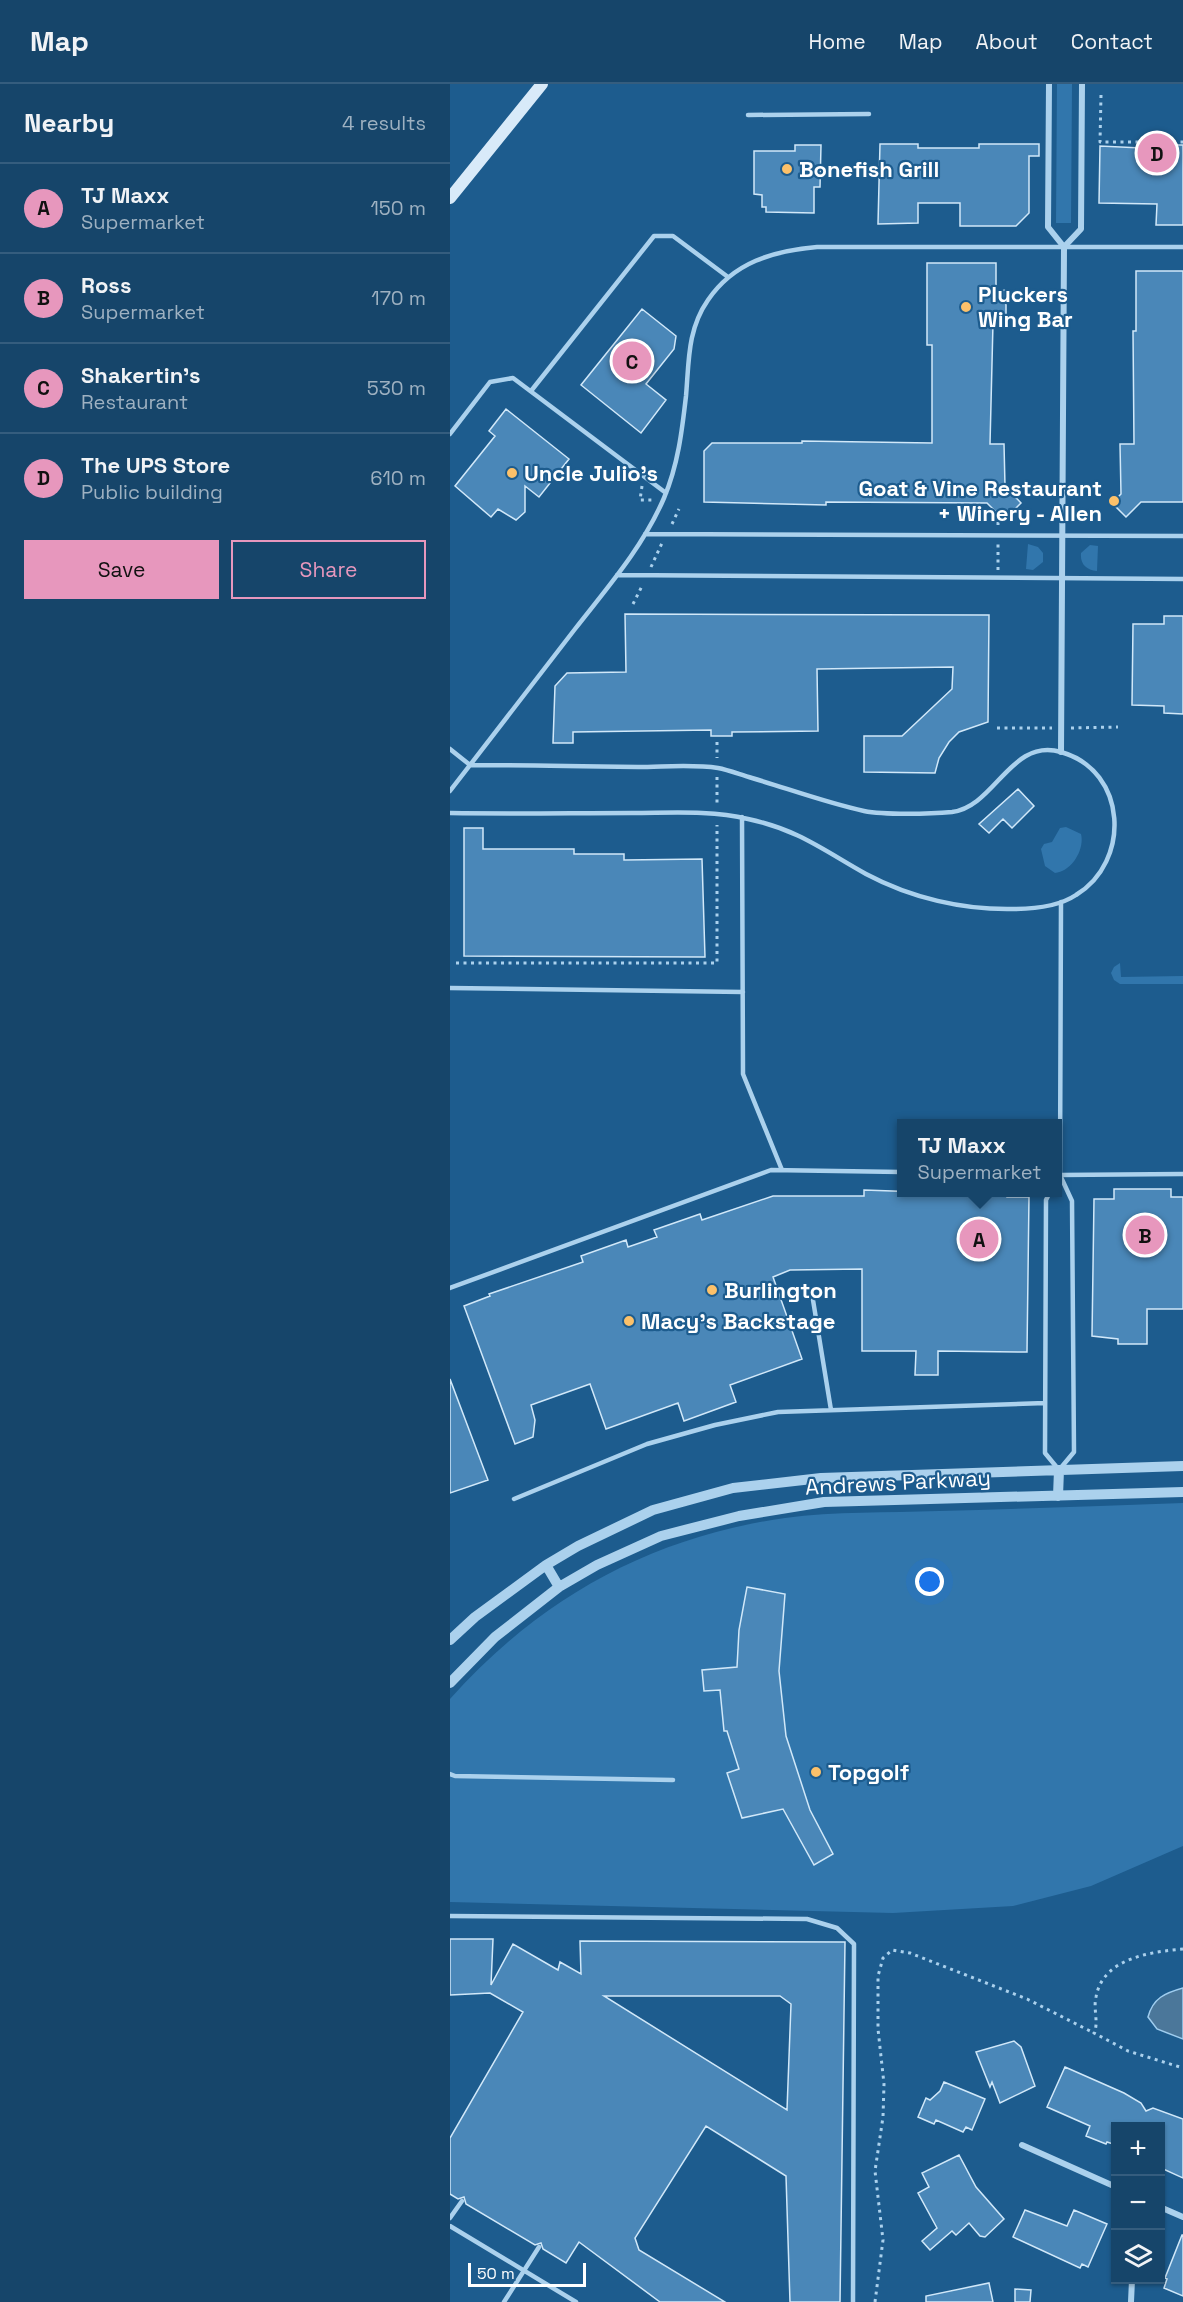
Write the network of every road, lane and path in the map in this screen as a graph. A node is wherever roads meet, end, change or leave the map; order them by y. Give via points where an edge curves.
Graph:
1 (542, 84) edge
2 (1049, 84) edge
3 (1082, 84) edge
4 (1101, 95) dead end
5 (869, 114) dead end
6 (748, 115) dead end
7 (1183, 142) edge
8 (450, 198) edge
9 (1064, 247) junction
10 (1183, 247) edge
11 (728, 277) junction
12 (531, 391) junction
13 (450, 434) edge
14 (666, 493) junction
15 (679, 509) dead end
16 (998, 518) dead end
17 (645, 534) junction
18 (667, 534) junction
19 (998, 536) junction
20 (1062, 536) junction
21 (1183, 536) edge
22 (617, 575) junction
23 (646, 576) junction
24 (998, 578) junction
25 (1062, 578) junction
26 (1183, 579) edge
27 (633, 604) dead end
28 (717, 742) dead end
29 (450, 749) edge
30 (1061, 752) junction
31 (470, 765) junction
32 (717, 768) junction
33 (450, 791) edge
34 (450, 813) edge
35 (717, 814) junction
36 (742, 817) junction
37 (1061, 902) junction
38 (456, 963) dead end
39 (450, 988) edge
40 (743, 992) junction
41 (1059, 1119) edge
42 (782, 1170) junction
43 (897, 1172) edge
44 (1183, 1174) edge
45 (1062, 1177) edge
46 (1062, 1184) edge
47 (1048, 1197) edge
48 (450, 1288) edge
49 (813, 1300) dead end
50 (1045, 1402) junction
51 (831, 1410) junction
52 (1183, 1466) edge
53 (1059, 1470) junction
54 (1183, 1492) edge
55 (1058, 1496) junction
56 (514, 1499) dead end
57 (546, 1565) junction
58 (559, 1587) junction
59 (450, 1640) edge
60 (450, 1683) edge
61 (450, 1774) edge
62 (673, 1780) dead end
63 (450, 1916) edge
64 (1183, 1949) edge
65 (1094, 2033) junction
66 (1183, 2068) edge
67 (1022, 2145) dead end
68 (1111, 2185) edge
69 (462, 2201) dead end
70 (1165, 2209) edge
71 (1183, 2217) edge
72 (450, 2218) edge
73 (450, 2226) edge
74 (538, 2247) dead end
75 (524, 2269) junction
76 (1132, 2284) edge
77 (504, 2302) edge
78 (576, 2302) edge
79 (854, 2302) edge
80 (875, 2302) edge
81 (1131, 2302) edge

1 - 8 main road
2 - 9 street via 1048,227
3 - 9 street via 1081,229
4 - 7 path via 1100,142
5 - 6 lane
9 - 10 lane
9 - 11 lane via 809,248 760,257
9 - 20 street
11 - 12 lane via 673,236 654,236
11 - 14 lane via 707,302 693,331 680,444
12 - 13 lane via 513,378 490,382
12 - 14 lane
14 - 17 lane
15 - 18 path
16 - 19 path
17 - 18 lane
17 - 22 lane
18 - 19 lane
18 - 23 path
19 - 20 lane
19 - 24 path
20 - 21 lane
20 - 25 street
22 - 23 lane
22 - 31 lane
23 - 24 lane
23 - 27 path
24 - 25 lane
25 - 26 lane
25 - 30 street
28 - 32 path
29 - 31 lane
30 - 32 lane via 1046,750 1025,756 976,801 949,812 869,812
30 - 37 lane via 1091,769 1103,784 1111,800 1116,834 1110,858 1098,877 1080,893
31 - 32 lane
31 - 33 lane
32 - 35 path
34 - 35 lane
35 - 36 lane
35 - 38 path via 717,963
36 - 37 lane via 805,837 906,892 962,906 998,909 1033,909
36 - 40 lane
37 - 41 lane
39 - 40 lane
40 - 42 lane via 743,1074
42 - 43 lane
42 - 48 lane via 771,1170
44 - 45 lane
46 - 53 lane via 1072,1201 1074,1452
47 - 50 lane
49 - 51 lane
50 - 51 lane
50 - 53 lane via 1045,1453
51 - 56 lane via 778,1412 684,1433 610,1457
52 - 53 street, Andrews Parkway
53 - 55 street
53 - 57 street, Andrews Parkway via 822,1478 733,1488 653,1510
54 - 55 street, Andrews Parkway
55 - 58 street, Andrews Parkway via 824,1502 739,1516 661,1536
57 - 58 street
57 - 59 street, Andrews Parkway
58 - 60 street, Andrews Parkway via 495,1637
61 - 62 lane
63 - 79 lane via 807,1919 837,1928 854,1944
64 - 65 path via 1146,1954 1106,1975 1096,1994
65 - 66 path via 1128,2051
65 - 80 path via 1027,1999 910,1953 892,1950 883,1958 878,1989 883,2117 875,2171 883,2240
67 - 68 street
69 - 72 lane
70 - 71 street
73 - 75 lane
74 - 75 lane
75 - 77 lane
75 - 78 lane
76 - 81 street

